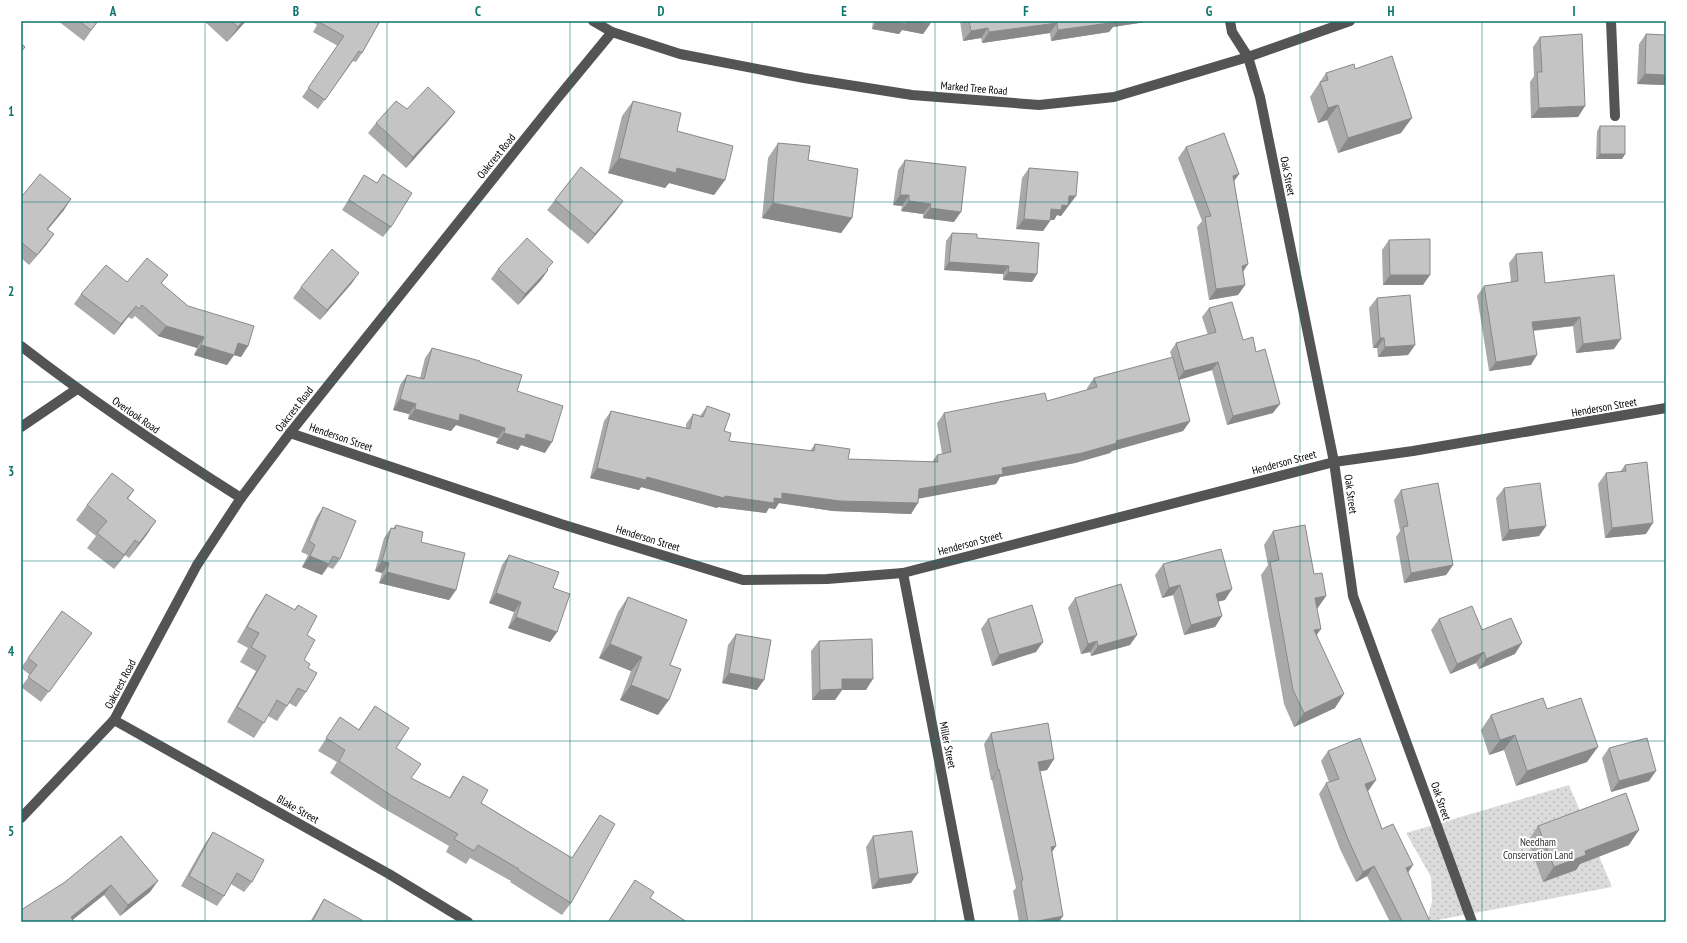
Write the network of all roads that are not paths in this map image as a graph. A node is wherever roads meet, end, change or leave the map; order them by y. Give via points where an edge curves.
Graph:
1 (593, 21) edge
2 (1230, 21) edge
3 (1350, 21) edge
4 (1611, 21) edge
5 (612, 32) junction
6 (1248, 57) junction
7 (1615, 116) dead end
8 (21, 346) edge
9 (78, 389) junction
10 (1666, 408) edge
11 (21, 426) edge
12 (290, 433) junction
13 (1334, 462) junction
14 (241, 498) junction
15 (903, 573) junction
16 (114, 720) junction
17 (21, 818) edge
18 (468, 922) edge
19 (970, 922) edge
20 (1472, 922) edge

1 - 5 street, Marked Tree Road
2 - 6 street, Oak Street via 1232,32
3 - 6 street, Marked Tree Road
4 - 7 street
5 - 6 street, Marked Tree Road via 680,54 804,78 912,95 1039,105 1114,97
5 - 12 street, Oakcrest Road
6 - 13 street, Oak Street via 1260,97
8 - 9 street, Overlook Road
9 - 11 street
9 - 14 street, Overlook Road via 164,449
10 - 13 street, Henderson Street
12 - 14 street, Oakcrest Road
12 - 15 street, Henderson Street via 560,524 743,580
13 - 15 street, Henderson Street
13 - 20 street, Oak Street via 1353,596
14 - 16 street, Oakcrest Road via 197,565
15 - 19 street, Miller Street
16 - 17 street, Oakcrest Road
16 - 18 street, Blake Street via 389,874

